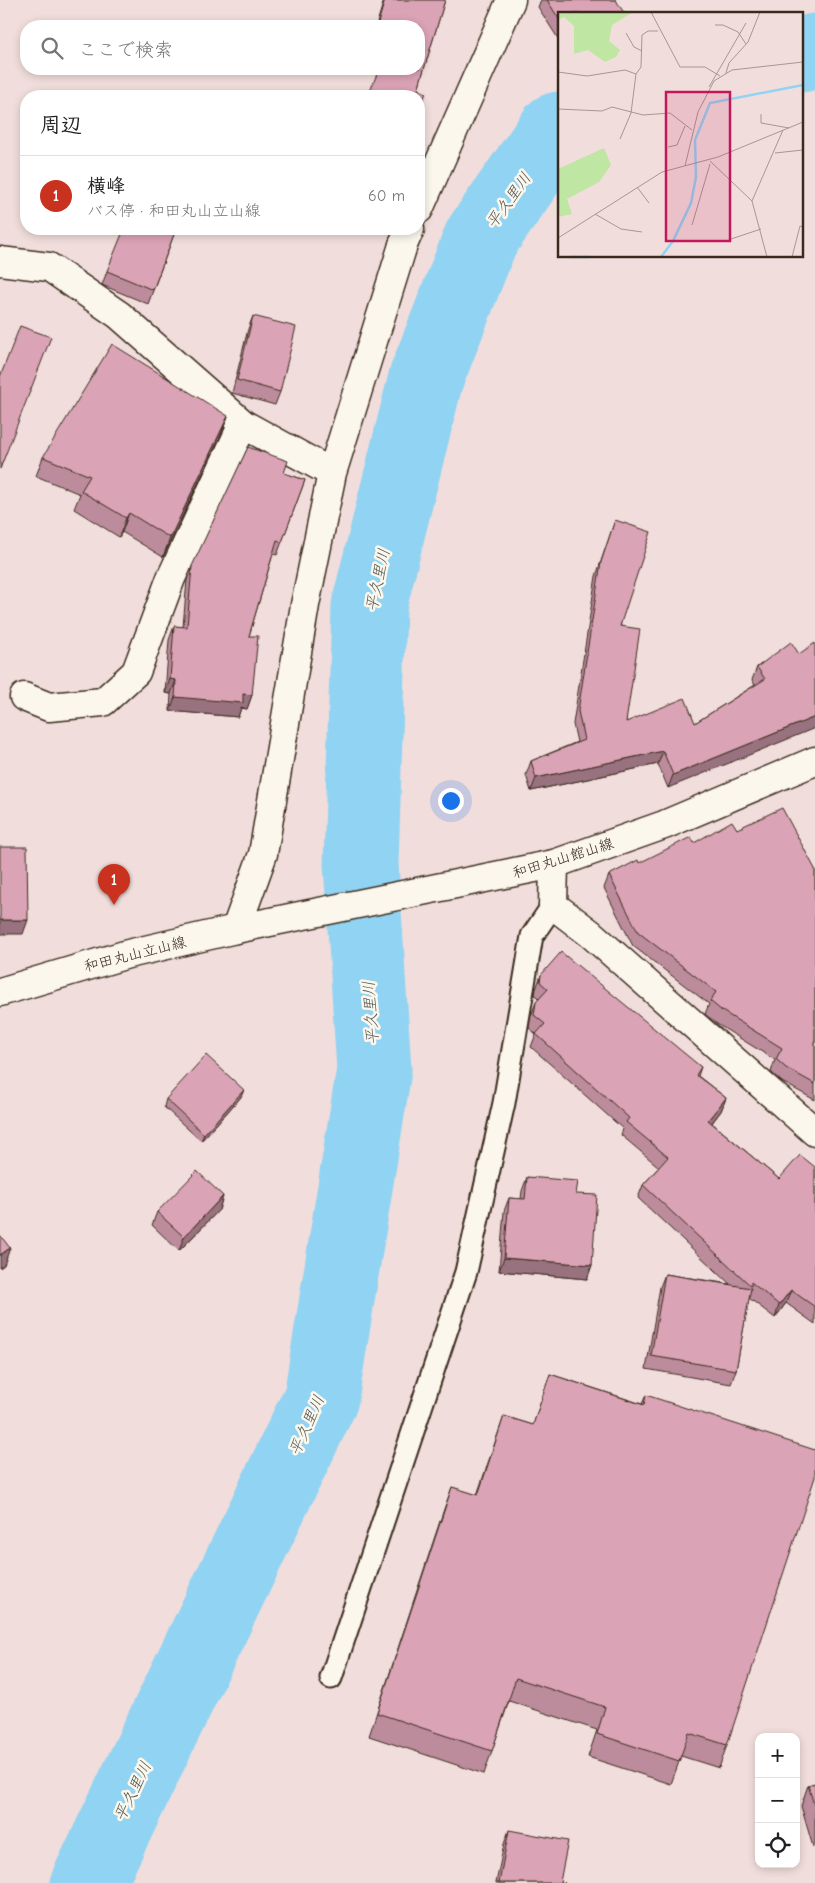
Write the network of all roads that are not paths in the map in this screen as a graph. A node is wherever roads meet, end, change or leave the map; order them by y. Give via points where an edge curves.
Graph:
1 (511, 0) edge
2 (425, 195) edge
3 (407, 237) edge
4 (0, 261) edge
5 (244, 424) junction
6 (332, 473) junction
7 (24, 697) dead end
8 (815, 761) edge
9 (542, 867) junction
10 (553, 905) junction
11 (271, 922) joint
12 (236, 929) junction
13 (0, 992) edge
14 (815, 1132) edge
15 (331, 1678) dead end

1 - 2 street
3 - 6 street
4 - 5 street via 50,267 119,315
5 - 6 street
5 - 7 street via 171,578 136,672 103,702 49,707
6 - 12 street via 305,605 263,854
8 - 9 street, 和田丸山館山線 via 664,825
9 - 10 street
9 - 11 street, 和田丸山館山線
10 - 14 street via 591,934
10 - 15 lane via 532,936 504,1103 466,1272
11 - 12 street, 和田丸山立山線
12 - 13 street, 和田丸山立山線 via 128,954

